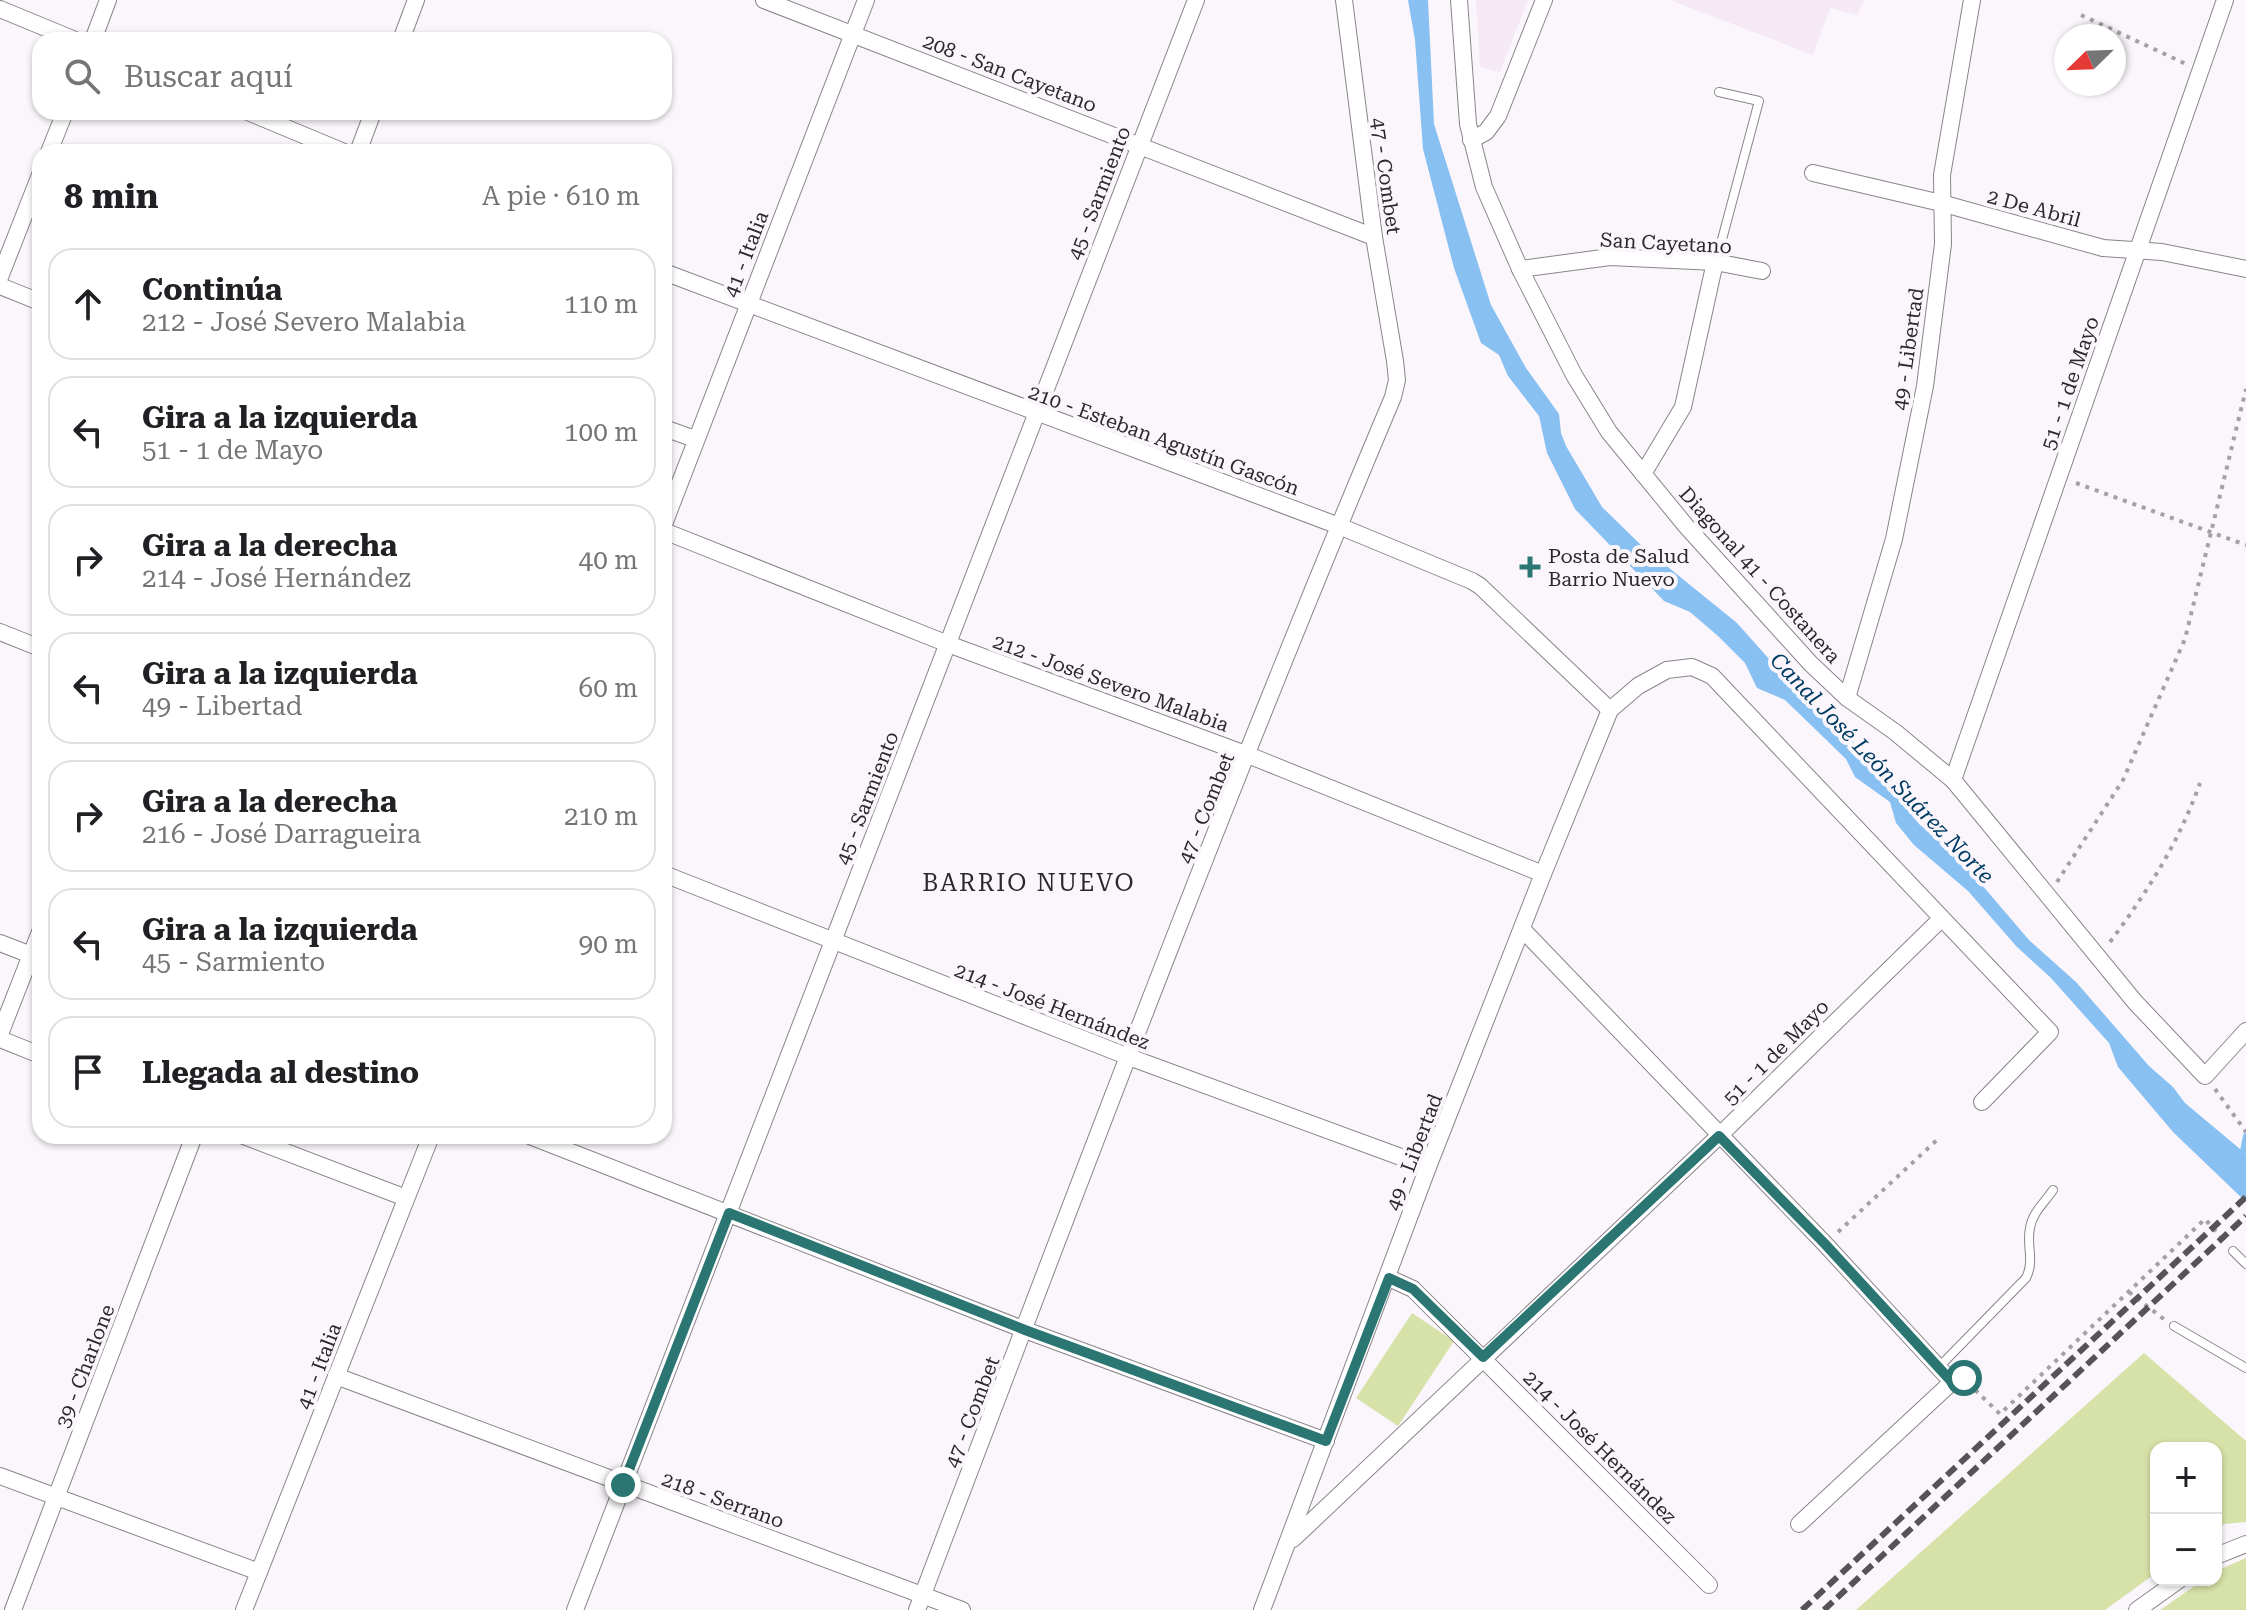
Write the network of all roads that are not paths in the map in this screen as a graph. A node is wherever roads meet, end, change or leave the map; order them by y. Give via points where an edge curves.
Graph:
1 (108, 0) edge
2 (416, 0) edge
3 (764, 0) edge
4 (866, 0) edge
5 (1196, 0) edge
6 (1344, 0) edge
7 (1459, 0) edge
8 (1544, 0) edge
9 (1972, 0) edge
10 (2225, 0) edge
11 (0, 9) edge
12 (56, 32) edge
13 (96, 32) edge
14 (404, 32) edge
15 (854, 34) junction
16 (1719, 92) dead end
17 (62, 120) edge
18 (267, 120) edge
19 (370, 120) edge
20 (1471, 140) junction
21 (52, 144) edge
22 (325, 144) edge
23 (361, 144) edge
24 (1139, 145) junction
25 (1813, 173) dead end
26 (32, 195) edge
27 (1941, 203) junction
28 (1374, 237) junction
29 (2136, 251) junction
30 (1715, 262) junction
31 (1520, 269) junction
32 (2246, 269) edge
33 (1762, 271) dead end
34 (672, 275) edge
35 (0, 277) edge
36 (0, 286) edge
37 (32, 299) edge
38 (748, 303) junction
39 (1035, 414) junction
40 (672, 431) edge
41 (695, 439) junction
42 (1643, 474) junction
43 (672, 502) edge
44 (1339, 526) junction
45 (672, 534) edge
46 (0, 632) edge
47 (948, 644) junction
48 (32, 645) edge
49 (1847, 698) junction
50 (1610, 710) junction
51 (1248, 755) junction
52 (1953, 780) junction
53 (1543, 874) junction
54 (672, 877) edge
55 (1941, 919) junction
56 (1522, 929) junction
57 (833, 941) junction
58 (0, 943) edge
59 (31, 955) joint
60 (2246, 1031) edge
61 (0, 1036) edge
62 (32, 1051) edge
63 (1129, 1057) junction
64 (1982, 1102) dead end
65 (1719, 1136) junction
66 (191, 1144) edge
67 (265, 1144) edge
68 (428, 1144) edge
69 (551, 1144) edge
70 (1428, 1167) junction
71 (2053, 1190) dead end
72 (406, 1198) junction
73 (729, 1213) junction
74 (2233, 1251) road end
75 (2246, 1264) edge
76 (1389, 1278) junction
77 (2174, 1326) road end
78 (1025, 1330) junction
79 (1483, 1357) junction
80 (1939, 1367) junction
81 (2246, 1368) edge
82 (336, 1376) junction
83 (1326, 1441) junction
84 (0, 1476) edge
85 (623, 1485) junction
86 (56, 1497) junction
87 (1799, 1524) dead end
88 (1288, 1543) junction
89 (2246, 1544) edge
90 (2222, 1554) edge
91 (259, 1572) junction
92 (1709, 1585) dead end
93 (2171, 1586) edge
94 (920, 1602) edge
95 (13, 1610) edge
96 (244, 1610) edge
97 (575, 1610) edge
98 (962, 1610) edge
99 (1262, 1610) edge
100 (2137, 1610) edge

1 - 13 street
2 - 14 street
3 - 15 street, 208 - San Cayetano
4 - 15 street, 41 - Italia
5 - 24 street, 45 - Sarmiento
6 - 28 street, 47 - Combet
7 - 20 street, Diagonal 41 - Costanera
8 - 20 street via 1498,116
9 - 27 street, 49 - Libertad
10 - 29 street, 51 - 1 de Mayo
11 - 12 street
15 - 24 street, 208 - San Cayetano
15 - 38 street, 41 - Italia
16 - 30 lane via 1759,101
17 - 21 street
18 - 22 street
19 - 23 street
20 - 31 street, Diagonal 41 - Costanera via 1484,187
24 - 28 street, 208 - San Cayetano
24 - 39 street, 45 - Sarmiento
25 - 27 street, 2 De Abril
26 - 35 street
27 - 29 street, 2 De Abril via 2103,248
27 - 49 street, 49 - Libertad via 1943,244 1925,386 1894,539
28 - 44 street, 47 - Combet via 1397,380
29 - 32 street, 2 De Abril
29 - 52 street, 51 - 1 de Mayo
30 - 31 street, San Cayetano via 1610,257
30 - 33 street, San Cayetano
30 - 42 street via 1683,407
31 - 42 street, Diagonal 41 - Costanera via 1574,375
34 - 38 street, 210 - Esteban Agustín Gascón
36 - 37 street
38 - 39 street, 210 - Esteban Agustín Gascón
38 - 41 street, 41 - Italia
39 - 44 street, 210 - Esteban Agustín Gascón
39 - 47 street, 45 - Sarmiento
40 - 41 street
41 - 43 street, 41 - Italia
42 - 49 street, Diagonal 41 - Costanera
44 - 50 street, 210 - Esteban Agustín Gascón via 1480,586
44 - 51 street, 47 - Combet
45 - 47 street, 212 - José Severo Malabia
46 - 48 street
47 - 51 street, 212 - José Severo Malabia
47 - 57 street, 45 - Sarmiento
49 - 52 street, Diagonal 41 - Costanera
50 - 53 street, 49 - Libertad
50 - 55 street via 1667,670 1692,667 1712,676
51 - 53 street, 212 - José Severo Malabia
51 - 63 street, 47 - Combet
52 - 60 street, Diagonal 41 - Costanera via 2135,1002 2205,1076
53 - 56 street, 49 - Libertad
54 - 57 street, 214 - José Hernández
55 - 64 street via 2050,1032
55 - 65 street, 51 - 1 de Mayo
56 - 65 street
56 - 70 street, 49 - Libertad
57 - 63 street, 214 - José Hernández
57 - 73 street, 45 - Sarmiento
58 - 59 street
59 - 61 street
61 - 62 street
63 - 70 street, 214 - José Hernández
63 - 78 street, 47 - Combet
65 - 79 street, 51 - 1 de Mayo
65 - 80 street
66 - 86 street, 39 - Charlone
67 - 72 street
68 - 72 street, 41 - Italia
69 - 73 street
70 - 76 street, 49 - Libertad
71 - 80 lane via 2029,1229 2032,1268 2026,1278
72 - 82 street, 41 - Italia
73 - 78 street
73 - 85 street, 45 - Sarmiento
74 - 75 lane
76 - 79 street, 214 - José Hernández via 1413,1289
76 - 83 street, 49 - Libertad
77 - 81 lane
78 - 83 street
78 - 94 street, 47 - Combet
79 - 88 street, 51 - 1 de Mayo
79 - 92 street, 214 - José Hernández
80 - 87 street via 1952,1382
82 - 85 street, 218 - Serrano
82 - 91 street, 41 - Italia
83 - 88 street, 49 - Libertad
84 - 86 street
85 - 94 street, 218 - Serrano
85 - 97 street, 45 - Sarmiento
86 - 91 street
86 - 95 street, 39 - Charlone
88 - 99 street, 49 - Libertad
89 - 90 street
91 - 96 street, 41 - Italia
93 - 100 street
94 - 98 street, 218 - Serrano

